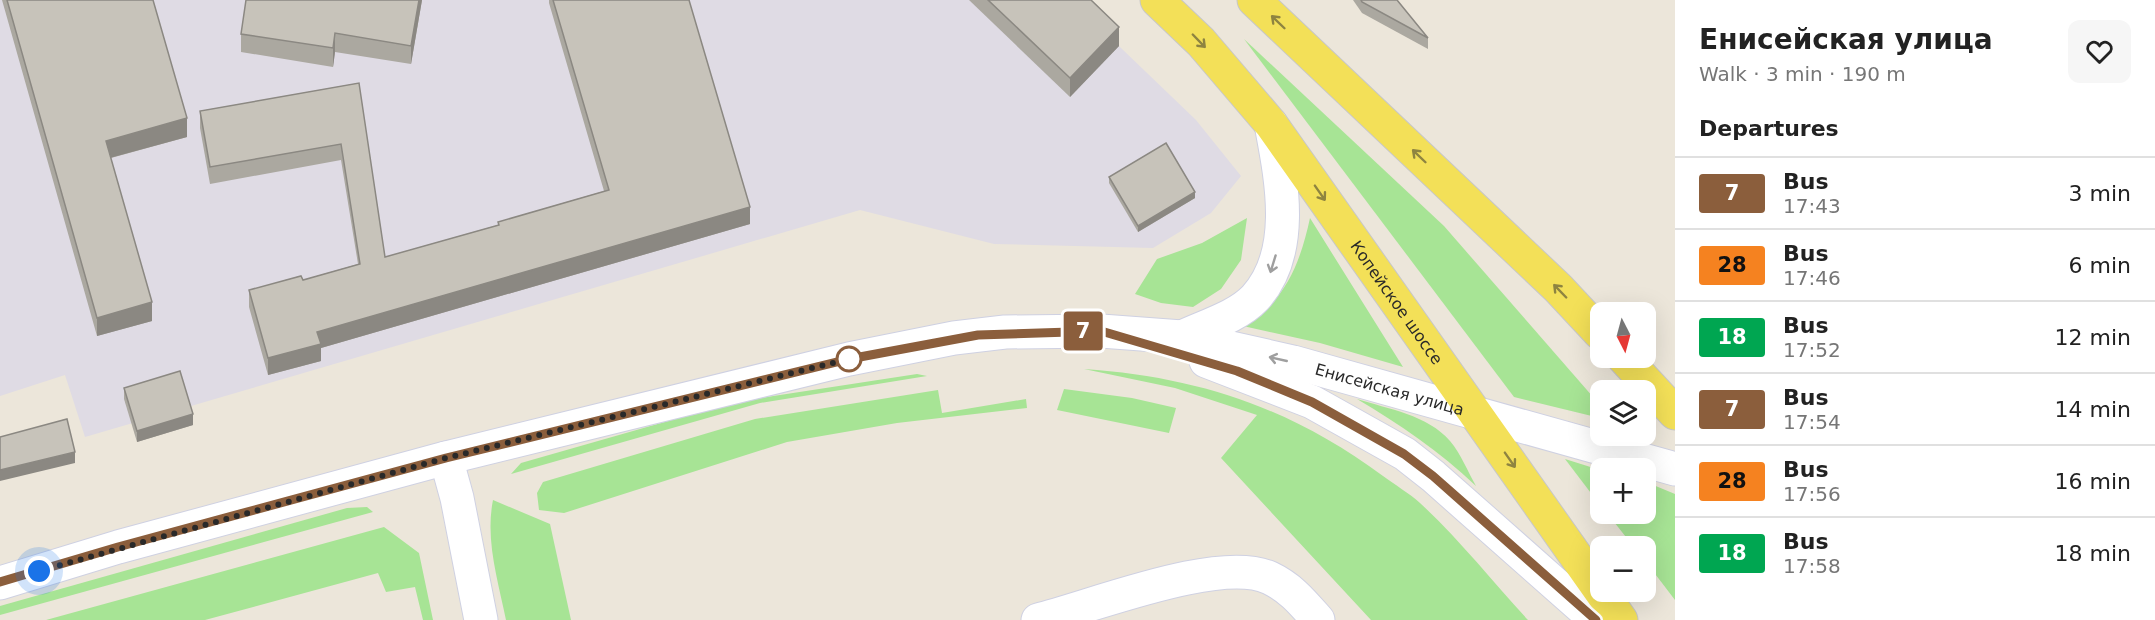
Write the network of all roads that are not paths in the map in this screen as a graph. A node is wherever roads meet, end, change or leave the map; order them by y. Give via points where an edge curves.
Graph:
1 (1157, 0) edge
2 (1254, 0) edge
3 (1271, 124) junction
4 (1590, 322) edge
5 (1101, 331) junction
6 (1182, 337) junction
7 (1633, 368) edge
8 (1476, 412) junction
9 (1675, 413) edge
10 (446, 458) junction
11 (1675, 469) edge
12 (0, 582) edge
13 (481, 620) edge
14 (1038, 620) edge
15 (1318, 620) edge
16 (1596, 620) edge
17 (1621, 620) edge

1 -> 3 main road, Копейское шоссе via 1201,42
4 -> 2 main road
3 -> 6 street via 1282,184 1280,240 1271,272 1255,298
3 -> 8 main road, Копейское шоссе
5 - 6 street, Енисейская улица
5 - 10 street, Енисейская улица via 1005,332 954,338 849,359
5 - 16 street, Енисейская улица via 1237,371 1312,402 1404,454
8 -> 6 street, Енисейская улица via 1293,362
7 - 9 main road
8 - 11 street, Енисейская улица
8 -> 17 main road, Копейское шоссе
10 - 12 street, Енисейская улица
10 - 13 street
14 - 15 street via 1191,576 1227,572 1268,577 1291,590

